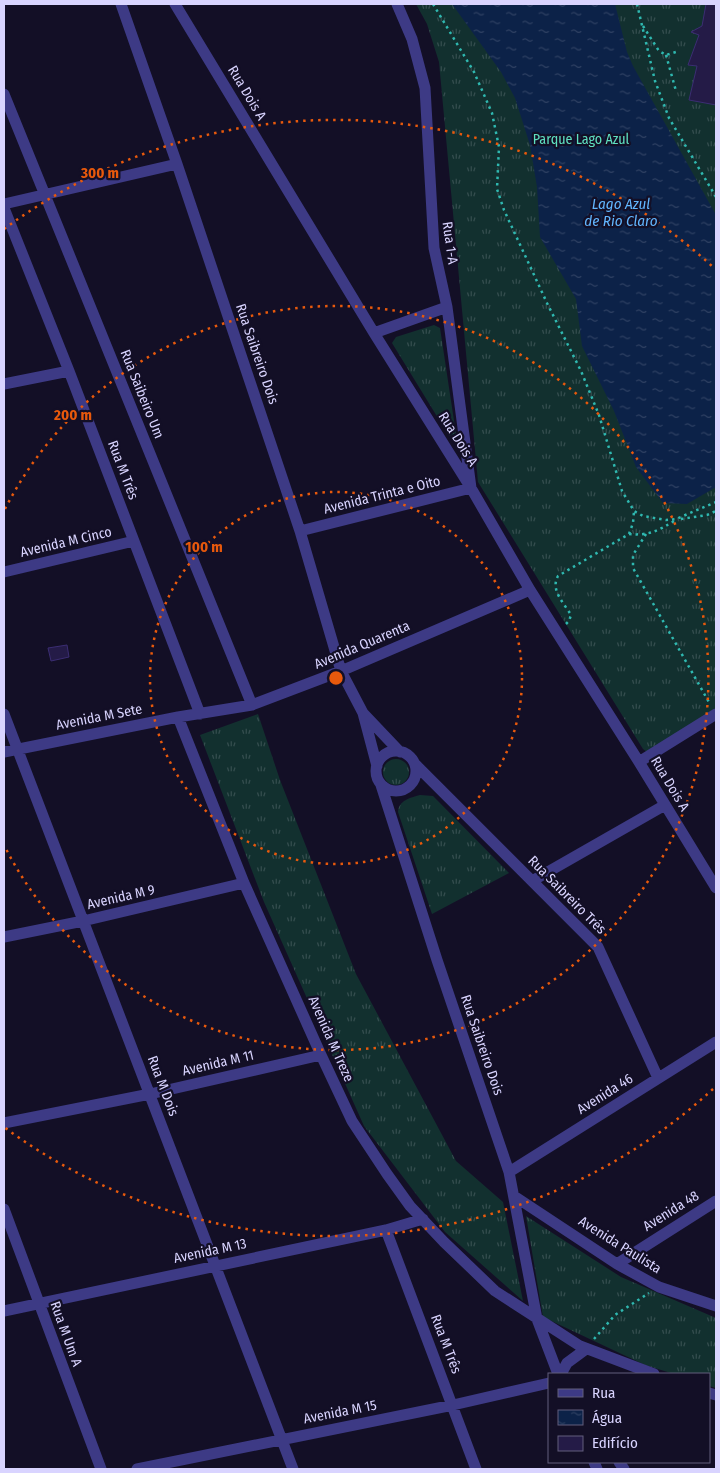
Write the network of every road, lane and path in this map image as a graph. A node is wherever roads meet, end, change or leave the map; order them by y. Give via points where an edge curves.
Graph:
1 (121, 4) edge
2 (175, 4) edge
3 (397, 4) edge
4 (433, 4) edge
5 (636, 4) edge
6 (641, 22) junction
7 (679, 51) dead end
8 (666, 55) junction
9 (676, 91) dead end
10 (4, 94) edge
11 (177, 164) junction
12 (45, 195) junction
13 (716, 197) edge
14 (4, 204) edge
15 (4, 208) edge
16 (447, 307) junction
17 (374, 333) junction
18 (69, 371) junction
19 (4, 384) edge
20 (470, 488) junction
21 (716, 502) edge
22 (634, 511) junction
23 (716, 511) edge
24 (676, 519) junction
25 (300, 531) junction
26 (629, 534) junction
27 (646, 534) junction
28 (134, 541) junction
29 (4, 572) edge
30 (530, 590) junction
31 (556, 631) junction
32 (340, 671) junction
33 (252, 705) junction
34 (363, 713) junction
35 (4, 714) edge
36 (200, 714) junction
37 (716, 714) edge
38 (178, 717) junction
39 (18, 749) junction
40 (4, 752) edge
41 (400, 752) junction
42 (639, 762) junction
43 (414, 764) junction
44 (377, 766) junction
45 (415, 777) junction
46 (434, 783) junction
47 (381, 784) junction
48 (665, 805) junction
49 (714, 880) edge
50 (532, 881) junction
51 (244, 883) junction
52 (83, 921) junction
53 (4, 937) edge
54 (716, 1042) edge
55 (321, 1055) junction
56 (658, 1078) junction
57 (150, 1094) junction
58 (4, 1123) edge
59 (509, 1172) junction
60 (514, 1196) junction
61 (716, 1201) edge
62 (4, 1209) edge
63 (422, 1219) junction
64 (386, 1230) junction
65 (617, 1264) junction
66 (215, 1266) junction
67 (659, 1287) junction
68 (39, 1303) junction
69 (716, 1306) edge
70 (4, 1310) edge
71 (537, 1319) junction
72 (586, 1349) junction
73 (561, 1373) edge
74 (562, 1373) edge
75 (651, 1373) edge
76 (548, 1383) edge
77 (452, 1405) junction
78 (281, 1439) junction
79 (101, 1469) edge
80 (137, 1469) edge
81 (293, 1469) edge
82 (476, 1469) edge

1 - 11 street, Rua Saibreiro Dois
2 - 17 street, Rua Dois A
3 - 16 street, Rua 1-A via 412,39 425,88 434,248
4 - 22 path via 474,72 489,105 499,147 497,188 504,210 546,303 582,372 622,491
5 - 6 path
6 - 8 path via 659,51
6 - 13 path via 655,81 669,118
7 - 8 path
8 - 9 path
10 - 12 street, Rua Saibeiro Um
11 - 12 street
11 - 25 street, Rua Saibreiro Dois
12 - 14 street
12 - 33 street, Rua Saibeiro Um
15 - 18 street, Rua M Três
16 - 17 street
16 - 20 street, Rua 1-A
17 - 20 street, Rua Dois A
18 - 19 street
18 - 28 street, Rua M Três
20 - 25 street, Avenida Trinta e Oito
20 - 30 street, Rua Dois A
21 - 24 path
22 - 24 path via 653,518
22 - 26 path
23 - 24 path
24 - 27 path
25 - 32 street, Rua Saibreiro Dois
26 - 27 path
26 - 31 path via 558,576 555,589 571,615 569,621
27 - 37 path via 633,555 633,568
28 - 29 street, Avenida M Cinco
28 - 36 street, Rua M Três
30 - 31 street, Rua Dois A
30 - 32 street, Avenida Quarenta
31 - 42 street, Rua Dois A
32 - 33 street, Avenida Quarenta
32 - 34 street, Rua Saibreiro Dois
33 - 36 street, Avenida Quarenta
34 - 41 street, Rua Saibreiro Dois
34 - 44 street, Rua Saibreiro Dois
35 - 39 street, Rua M Dois
36 - 38 street, Avenida M Sete
37 - 42 street
38 - 39 street, Avenida M Sete
38 - 51 street, Avenida M Treze
39 - 40 street, Avenida M Sete
39 - 52 street, Rua M Dois
41 - 43 street
41 - 44 street via 383,756
42 - 48 street, Rua Dois A
43 - 45 street
43 - 46 street, Rua Saibreiro Três
44 - 47 street
45 - 46 street, Rua Saibreiro Três
45 - 47 street via 412,783 400,790 393,791
46 - 50 street, Rua Saibreiro Três
47 - 59 street, Rua Saibreiro Dois
48 - 49 street, Rua Dois A
48 - 50 street
50 - 56 street, Rua Saibreiro Três via 601,951
51 - 52 street, Avenida M 9
51 - 55 street, Avenida M Treze
52 - 53 street, Avenida M 9
52 - 57 street, Rua M Dois
54 - 56 street, Avenida 46
55 - 57 street, Avenida M 11
55 - 63 street, Avenida M Treze via 352,1121
56 - 59 street, Avenida 46
57 - 58 street, Avenida M 11
57 - 66 street, Rua M Dois
59 - 60 street, Rua Saibreiro Dois
60 - 65 street, Avenida Paulista
60 - 71 street, Rua Saibreiro Dois
61 - 65 street, Avenida 48
62 - 68 street, Rua M Um A
63 - 64 street, Avenida M 13
63 - 71 street, Avenida M Treze via 495,1290
64 - 66 street, Avenida M 13
64 - 77 street, Rua M Três
65 - 67 street, Avenida Paulista
66 - 68 street, Avenida M 13
66 - 78 street, Rua M Dois
67 - 69 street, Avenida Paulista
67 - 72 path via 616,1315
68 - 70 street, Avenida M 13
68 - 79 street, Rua M Um A
71 - 72 street, Avenida M Treze
71 - 73 street, Rua Saibreiro Dois
72 - 74 street via 567,1363
72 - 75 street, Avenida M Treze
76 - 77 street, Avenida M 15
77 - 78 street, Avenida M 15
77 - 82 street, Rua M Três
78 - 80 street, Avenida M 15
78 - 81 street, Rua M Dois

